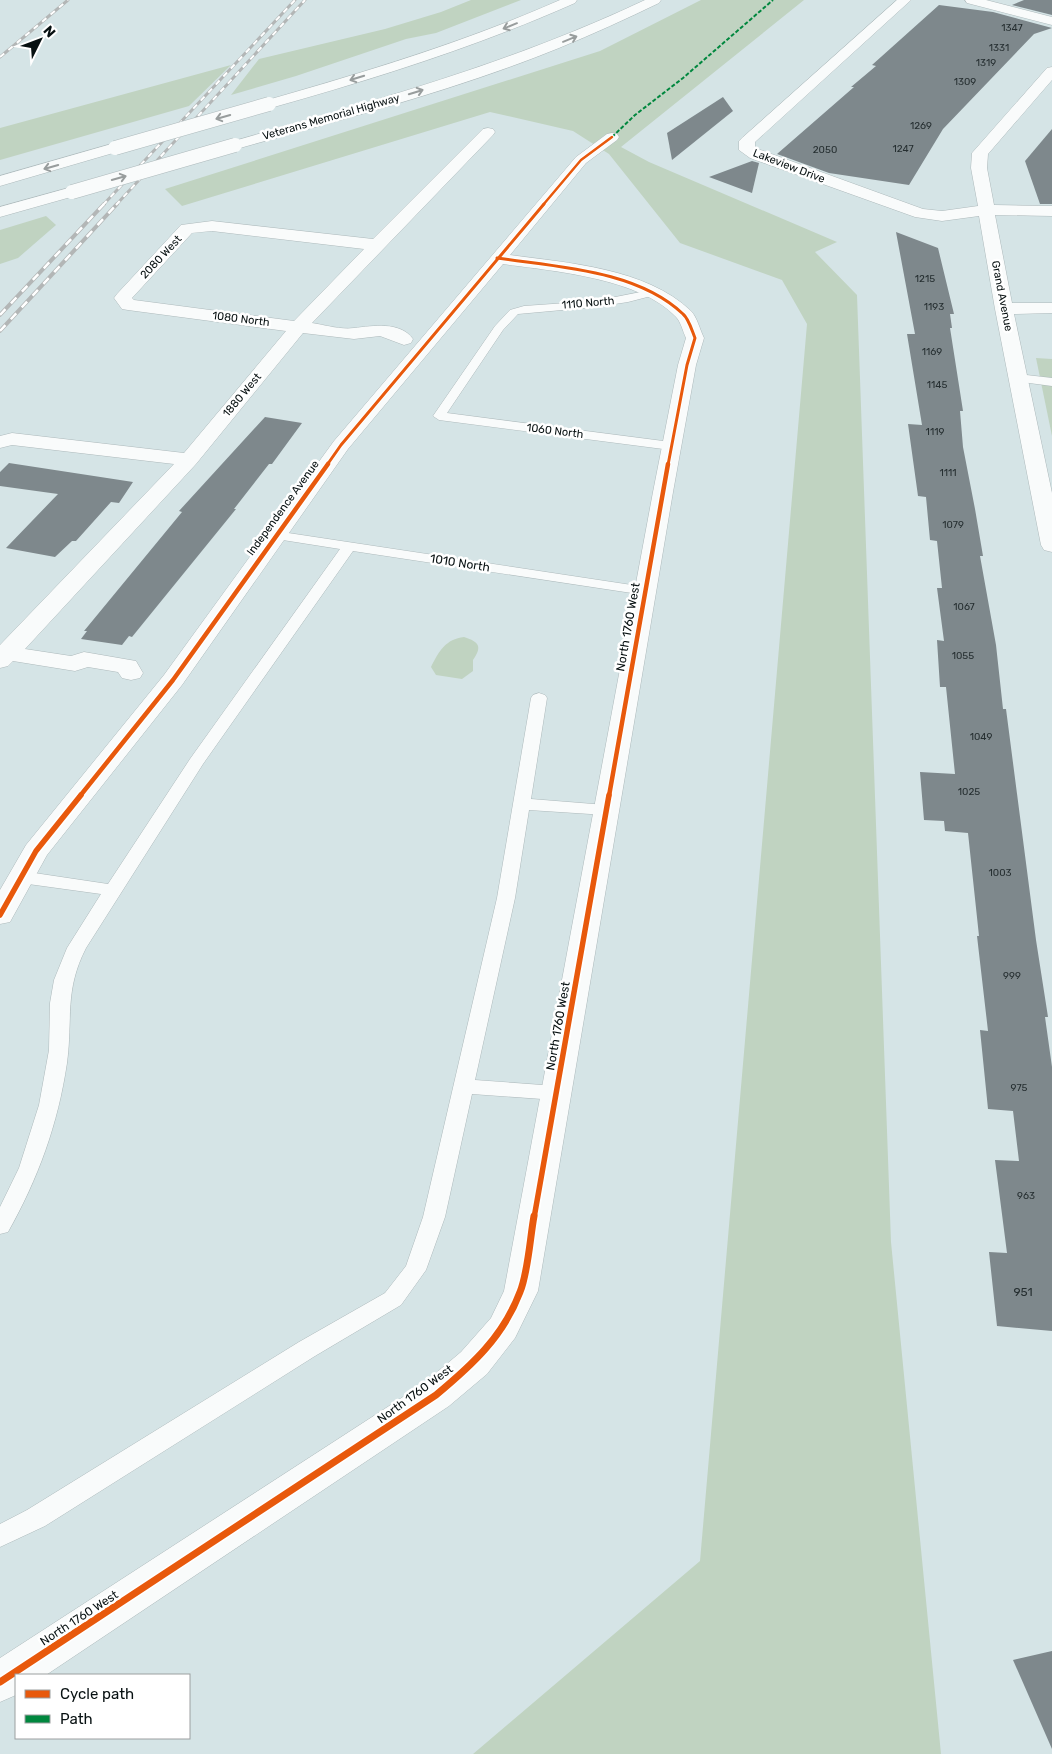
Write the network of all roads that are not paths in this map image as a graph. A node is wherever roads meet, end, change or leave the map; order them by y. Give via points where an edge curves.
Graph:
1 (571, 0) edge
2 (655, 0) edge
3 (905, 0) edge
4 (971, 0) edge
5 (1052, 21) edge
6 (1049, 77) edge
7 (488, 132) dead end
8 (612, 137) dead end
9 (0, 181) edge
10 (986, 210) junction
11 (1052, 211) edge
12 (0, 212) edge
13 (377, 245) junction
14 (497, 258) junction
15 (651, 293) junction
16 (128, 305) joint
17 (1004, 308) junction
18 (1052, 308) edge
19 (299, 326) junction
20 (430, 341) junction
21 (1018, 378) junction
22 (1052, 382) edge
23 (439, 416) joint
24 (0, 442) edge
25 (671, 446) junction
26 (189, 460) junction
27 (1050, 526) edge
28 (276, 535) junction
29 (1052, 545) edge
30 (349, 546) junction
31 (645, 590) junction
32 (2, 655) edge
33 (173, 680) junction
34 (539, 698) dead end
35 (522, 804) junction
36 (606, 810) junction
37 (21, 877) junction
38 (113, 890) junction
39 (0, 915) edge
40 (464, 1086) junction
41 (556, 1093) junction
42 (0, 1226) edge
43 (0, 1536) edge
44 (0, 1682) edge

1 -> 9 main road, bridge via 435,53
12 -> 2 main road, Veterans Memorial Highway, bridge via 499,66 590,31
3 - 10 main road, Lakeview Drive via 746,141 746,148 755,155 914,212 942,216
4 - 5 main road
6 - 10 main road, Grand Avenue via 980,153 978,168
7 - 13 main road, 1880 West
8 - 14 main road, Independence Avenue via 581,160
10 - 11 main road
10 - 17 main road, Grand Avenue
13 - 16 main road, 2080 West via 212,226 187,229 123,298
13 - 19 main road, 1880 West
14 - 15 main road, North 1760 West via 586,271 626,281
14 - 20 main road, Independence Avenue
15 - 23 lane, 1110 North via 595,304 514,312
15 - 25 main road, North 1760 West via 685,315 695,338
16 - 19 main road, 1080 North
17 - 18 main road
17 - 21 main road, Grand Avenue
19 - 20 main road, 1080 North via 394,342 404,339
19 - 26 main road, 1880 West
20 - 28 main road, Independence Avenue via 341,445
21 - 22 lane
21 - 27 main road, Grand Avenue
23 - 25 lane, 1060 North
24 - 26 main road via 12,439
25 - 31 main road, North 1760 West
26 - 32 main road, 1880 West
27 - 29 main road, Grand Avenue
28 - 30 lane, 1010 North
28 - 33 main road, Independence Avenue
30 - 31 lane, 1010 North
30 - 38 lane via 196,763
31 - 36 main road, North 1760 West
32 - 33 main road via 75,664 78,669 123,677 130,673
33 - 37 main road, Independence Avenue via 36,851
34 - 35 lane
35 - 36 lane
35 - 40 lane via 506,898
36 - 41 main road, North 1760 West
37 - 38 lane
37 - 39 main road, Independence Avenue
38 - 42 lane via 66,969 59,1001 58,1061 48,1110 29,1168
40 - 41 lane
40 - 43 lane via 434,1217 415,1270 393,1299 36,1518
41 - 44 main road, North 1760 West via 521,1291 503,1328 474,1363 436,1395

